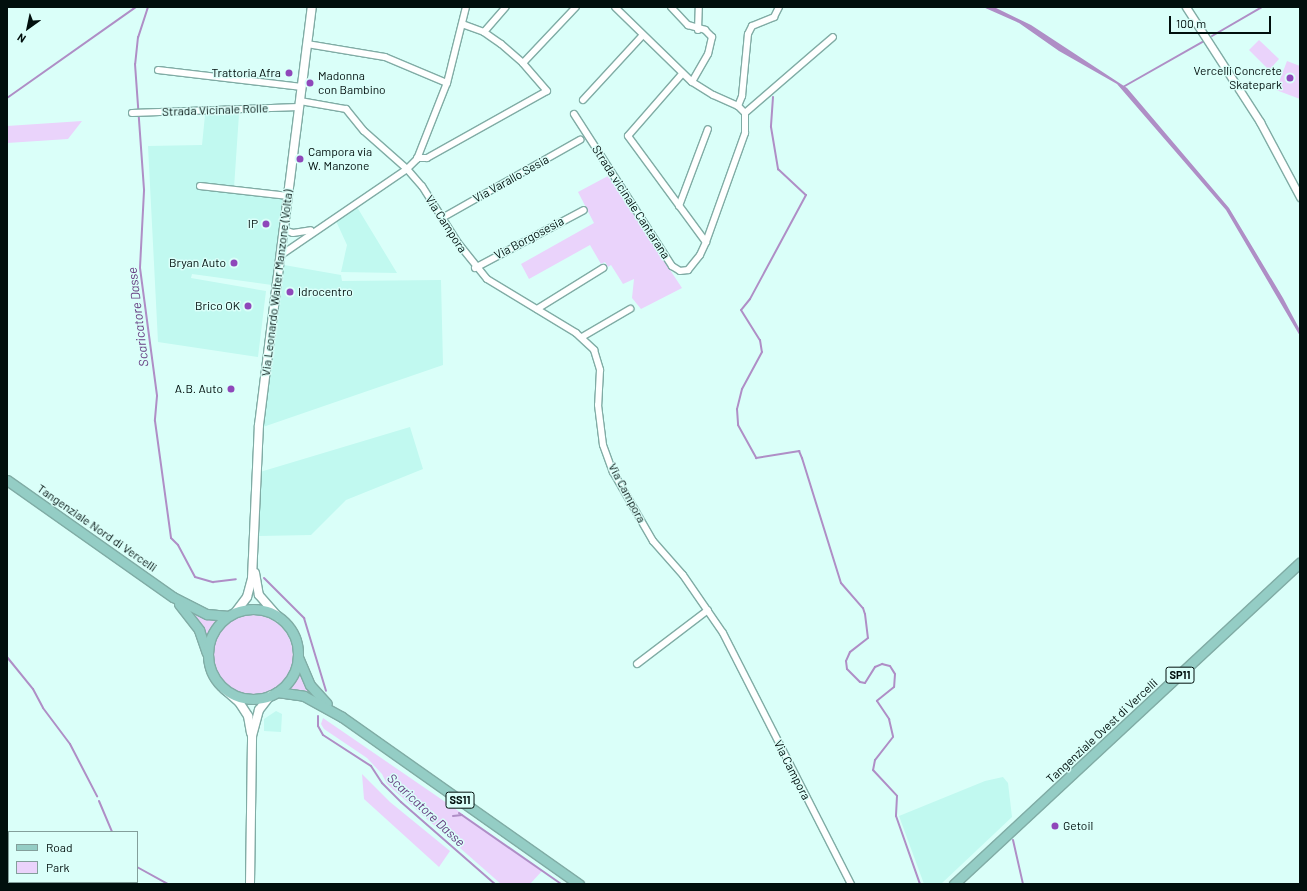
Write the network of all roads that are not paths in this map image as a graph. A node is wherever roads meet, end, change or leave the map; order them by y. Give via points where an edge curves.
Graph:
1 (312, 7) edge
2 (466, 7) edge
3 (506, 7) edge
4 (576, 7) edge
5 (615, 7) edge
6 (670, 7) edge
7 (699, 7) edge
8 (779, 7) edge
9 (1186, 7) edge
10 (462, 24) junction
11 (698, 30) junction
12 (484, 32) junction
13 (643, 35) junction
14 (833, 37) dead end
15 (307, 44) junction
16 (523, 63) junction
17 (158, 70) dead end
18 (682, 74) junction
19 (692, 82) junction
20 (447, 84) junction
21 (302, 87) junction
22 (583, 100) dead end
23 (300, 104) junction
24 (738, 106) junction
25 (745, 112) junction
26 (134, 113) dead end
27 (574, 114) dead end
28 (708, 129) dead end
29 (580, 140) dead end
30 (417, 158) junction
31 (407, 169) junction
32 (200, 186) dead end
33 (288, 196) junction
34 (1300, 197) edge
35 (679, 206) junction
36 (584, 210) dead end
37 (442, 218) junction
38 (317, 229) junction
39 (284, 230) junction
40 (706, 242) junction
41 (281, 255) junction
42 (475, 268) junction
43 (603, 268) dead end
44 (537, 309) junction
45 (630, 309) dead end
46 (582, 337) junction
47 (7, 480) edge
48 (253, 560) junction
49 (1300, 563) edge
50 (173, 597) junction
51 (708, 610) junction
52 (232, 615) junction
53 (279, 618) junction
54 (208, 656) junction
55 (298, 657) junction
56 (637, 664) dead end
57 (224, 689) junction
58 (274, 694) junction
59 (342, 717) junction
60 (252, 736) junction
61 (250, 884) edge
62 (579, 884) edge
63 (851, 884) edge
64 (954, 884) edge

1 - 15 main road, Via Leonardo Walter Manzone (Volta)
2 - 10 street
3 - 12 street
4 - 16 street
5 - 13 street
6 - 11 street via 688,25
7 - 11 street
8 - 24 street via 774,17 752,26 748,34 742,96
9 - 34 street via 1260,122
10 - 12 street
10 - 20 street
11 - 19 street via 705,30 712,37 712,44
12 - 16 street
13 - 18 street
13 - 22 street
14 - 25 street
15 - 20 street via 385,57
15 - 21 main road, Via Leonardo Walter Manzone (Volta)
16 - 30 street via 546,92 427,158
17 - 21 street
18 - 19 street
18 - 35 street via 628,136
19 - 24 street via 713,96
20 - 30 street
21 - 23 main road, Via Leonardo Walter Manzone (Volta)
23 - 26 street, Strada Vicinale Rolle
23 - 31 street, Via Campora via 346,109 364,132
23 - 33 main road, Via Leonardo Walter Manzone (Volta)
24 - 25 street
25 - 40 street, Strada vicinale Cantarana via 745,133
27 - 40 street, Strada vicinale Cantarana via 672,266 680,271 688,270
28 - 35 street
29 - 37 street, Via Varallo Sesia
30 - 31 street
31 - 37 street, Via Campora via 422,186
31 - 38 street
32 - 33 street
33 - 39 main road, Via Leonardo Walter Manzone (Volta)
35 - 40 street
36 - 42 street, Via Borgosesia
37 - 42 street, Via Campora
38 - 39 street via 301,233
38 - 41 street
39 - 41 main road, Via Leonardo Walter Manzone (Volta)
41 - 48 main road, Via Leonardo Walter Manzone (Volta) via 259,425
42 - 44 street, Via Campora via 487,279
43 - 44 street
44 - 46 street, Via Campora
45 - 46 street
46 - 51 street, Via Campora via 599,360 598,405 603,445 613,472 653,541 683,575
47 - 50 main road, Tangenziale Nord di Vercelli
48 - 52 main road, Via Leonardo Walter Manzone (Volta) via 249,592
48 - 53 main road, Via Leonardo Walter Manzone (Volta) via 259,594
49 - 64 main road, Tangenziale Ovest di Vercelli / SP11
50 - 52 main road, Tangenziale Nord di Vercelli via 207,614
50 - 54 main road, Tangenziale Nord di Vercelli via 199,630
51 - 56 street
51 - 63 street, Via Campora via 723,633
52 - 53 main road, Tangenziale Nord di Vercelli via 246,610 261,610
52 - 54 main road via 213,635
53 - 55 main road, Tangenziale Nord di Vercelli via 294,637
54 - 57 main road, Tangenziale Nord di Vercelli via 215,679
55 - 58 main road via 286,685
55 - 59 main road, Tangenziale Nord di Vercelli via 313,690
57 - 58 main road, Tangenziale Nord di Vercelli via 246,698
57 - 60 main road via 239,702 248,716
58 - 59 main road, Tangenziale Nord di Vercelli via 304,696
58 - 60 main road via 259,710
59 - 62 main road, Tangenziale Nord di Vercelli / SS11
60 - 61 main road

